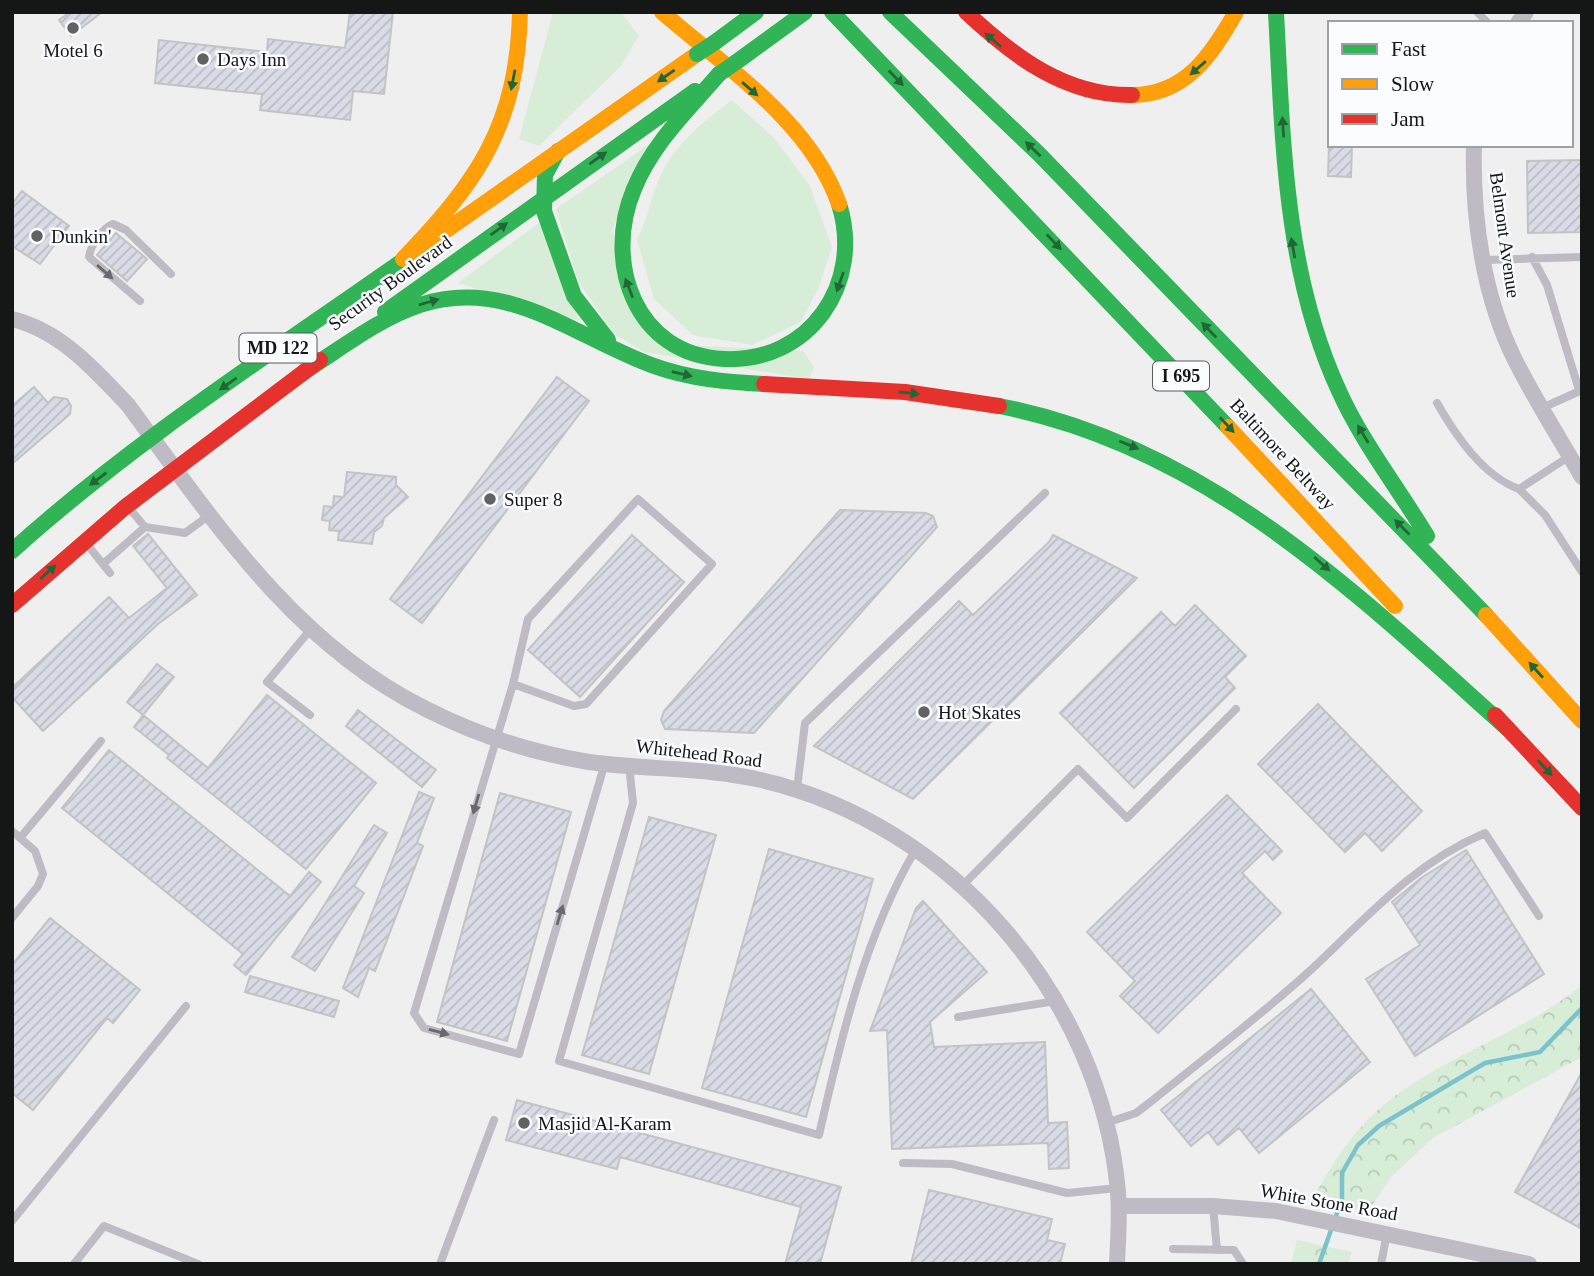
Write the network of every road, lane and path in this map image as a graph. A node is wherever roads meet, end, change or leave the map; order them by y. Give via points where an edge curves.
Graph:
1 (520, 12) edge
2 (662, 12) edge
3 (756, 12) edge
4 (805, 12) edge
5 (832, 12) edge
6 (890, 12) edge
7 (966, 12) edge
8 (1236, 12) edge
9 (1276, 12) edge
10 (719, 74) junction
11 (1474, 147) edge
12 (558, 151) junction
13 (542, 197) junction
14 (1532, 257) junction
15 (1582, 257) edge
16 (403, 259) junction
17 (1484, 260) junction
18 (171, 274) dead end
19 (140, 301) dead end
20 (12, 319) edge
21 (618, 350) junction
22 (305, 371) junction
23 (1580, 390) edge
24 (1437, 404) dead end
25 (1542, 408) junction
26 (152, 437) junction
27 (1570, 456) junction
28 (175, 467) junction
29 (1582, 477) edge
30 (1518, 489) junction
31 (1045, 493) dead end
32 (127, 506) junction
33 (211, 514) junction
34 (145, 527) junction
35 (84, 541) junction
36 (12, 551) edge
37 (103, 564) junction
38 (1582, 572) edge
39 (110, 573) dead end
40 (1451, 576) junction
41 (12, 605) edge
42 (310, 630) junction
43 (513, 684) junction
44 (1236, 709) dead end
45 (310, 715) dead end
46 (1582, 721) edge
47 (1508, 729) junction
48 (495, 739) junction
49 (101, 741) dead end
50 (605, 763) junction
51 (629, 765) junction
52 (797, 789) junction
53 (1582, 808) edge
54 (12, 831) edge
55 (20, 838) junction
56 (916, 848) junction
57 (962, 885) junction
58 (1539, 916) dead end
59 (12, 918) edge
60 (1055, 1001) junction
61 (186, 1006) dead end
62 (958, 1017) dead end
63 (494, 1120) dead end
64 (1106, 1123) junction
65 (903, 1163) dead end
66 (1118, 1188) junction
67 (1119, 1206) junction
68 (1213, 1206) junction
69 (12, 1222) edge
70 (1387, 1233) junction
71 (1173, 1249) dead end
72 (1217, 1250) junction
73 (74, 1264) edge
74 (198, 1264) edge
75 (440, 1264) edge
76 (1117, 1264) edge
77 (1243, 1264) edge
78 (1381, 1264) edge
79 (1529, 1264) edge

1 -> 16 main road via 509,97 495,139 461,197
2 -> 10 main road via 796,132 825,172 845,224 844,273 825,313 775,352 727,360 681,348 645,318 625,281 621,252 624,219 645,166
3 -> 12 main road, Security Boulevard / MD 122, bridge
4 - 10 main road, Security Boulevard / MD 122, bridge
5 -> 47 main road, Baltimore Beltway / I 695 via 1126,318
40 -> 6 main road, Baltimore Beltway / I 695 via 1039,155
8 -> 7 main road via 1217,48 1186,78 1169,88 1129,97 1080,90 1034,71
40 -> 9 main road via 1352,415 1307,310 1289,222
13 -> 10 main road, Security Boulevard / MD 122
11 - 17 street, Belmont Avenue
12 - 13 main road via 545,175
12 - 16 main road, Security Boulevard / MD 122
13 - 21 main road via 574,296 597,330
22 -> 13 main road, Security Boulevard / MD 122
14 - 15 lane
14 - 17 lane
14 - 23 lane via 1547,285
16 -> 26 main road, Security Boulevard / MD 122
17 - 25 street, Belmont Avenue via 1499,322
18 -> 19 lane via 127,230 108,226 89,257
20 - 26 street, Whitehead Road via 65,344 104,379
22 -> 21 main road via 419,305 471,296 526,305
21 -> 47 main road via 649,364 716,381 896,391 1019,409 1133,447 1233,497 1310,553
22 - 28 main road, Security Boulevard / MD 122
23 - 25 lane
24 - 30 lane via 1452,430 1500,482
25 - 27 street, Belmont Avenue
26 - 28 street, Whitehead Road
26 -> 36 main road, Security Boulevard / MD 122
27 - 29 street, Belmont Avenue
27 - 30 lane
28 - 32 main road, Security Boulevard / MD 122
28 - 33 street, Whitehead Road
30 - 38 lane via 1545,515
31 - 52 lane via 804,723
32 - 34 lane
32 - 35 main road, Security Boulevard / MD 122
33 - 34 lane via 185,533
33 - 42 street, Whitehead Road via 259,576
34 - 37 lane
35 - 37 lane
41 -> 35 main road, Security Boulevard / MD 122
37 - 39 lane
46 -> 40 main road, Baltimore Beltway / I 695
42 - 45 lane via 267,681
42 - 48 street, Whitehead Road via 339,656 393,691
43 - 43 lane via 528,619 638,499 712,564 586,704 574,706
43 - 48 lane
44 - 57 lane via 1128,818 1078,769
47 -> 53 main road, Baltimore Beltway / I 695
48 - 50 street, Whitehead Road
48 -> 50 lane via 414,1013 424,1028 519,1054
49 - 55 lane
50 - 51 street, Whitehead Road
51 - 52 street, Whitehead Road via 711,772
51 - 56 lane via 633,803 559,1061 819,1135 844,1031 887,903
52 - 56 street, Whitehead Road via 862,817
54 - 55 lane
55 - 59 lane via 35,851 43,874
56 - 57 street, Whitehead Road
57 - 60 street, Whitehead Road via 1025,953
58 - 64 lane via 1486,833 1460,844 1385,896 1313,968 1153,1100
60 - 62 lane
60 - 64 street, Whitehead Road
61 - 69 lane
63 - 75 lane
64 - 66 street, Whitehead Road
65 - 66 lane via 951,1164 1067,1193
66 - 67 street, Whitehead Road
67 - 68 street, White Stone Road
67 - 76 street, Whitehead Road
68 - 70 street, White Stone Road via 1276,1211
68 - 72 lane
70 - 78 lane
70 - 79 street, White Stone Road
71 - 72 lane
72 - 77 lane via 1234,1250
73 - 74 lane via 104,1226

